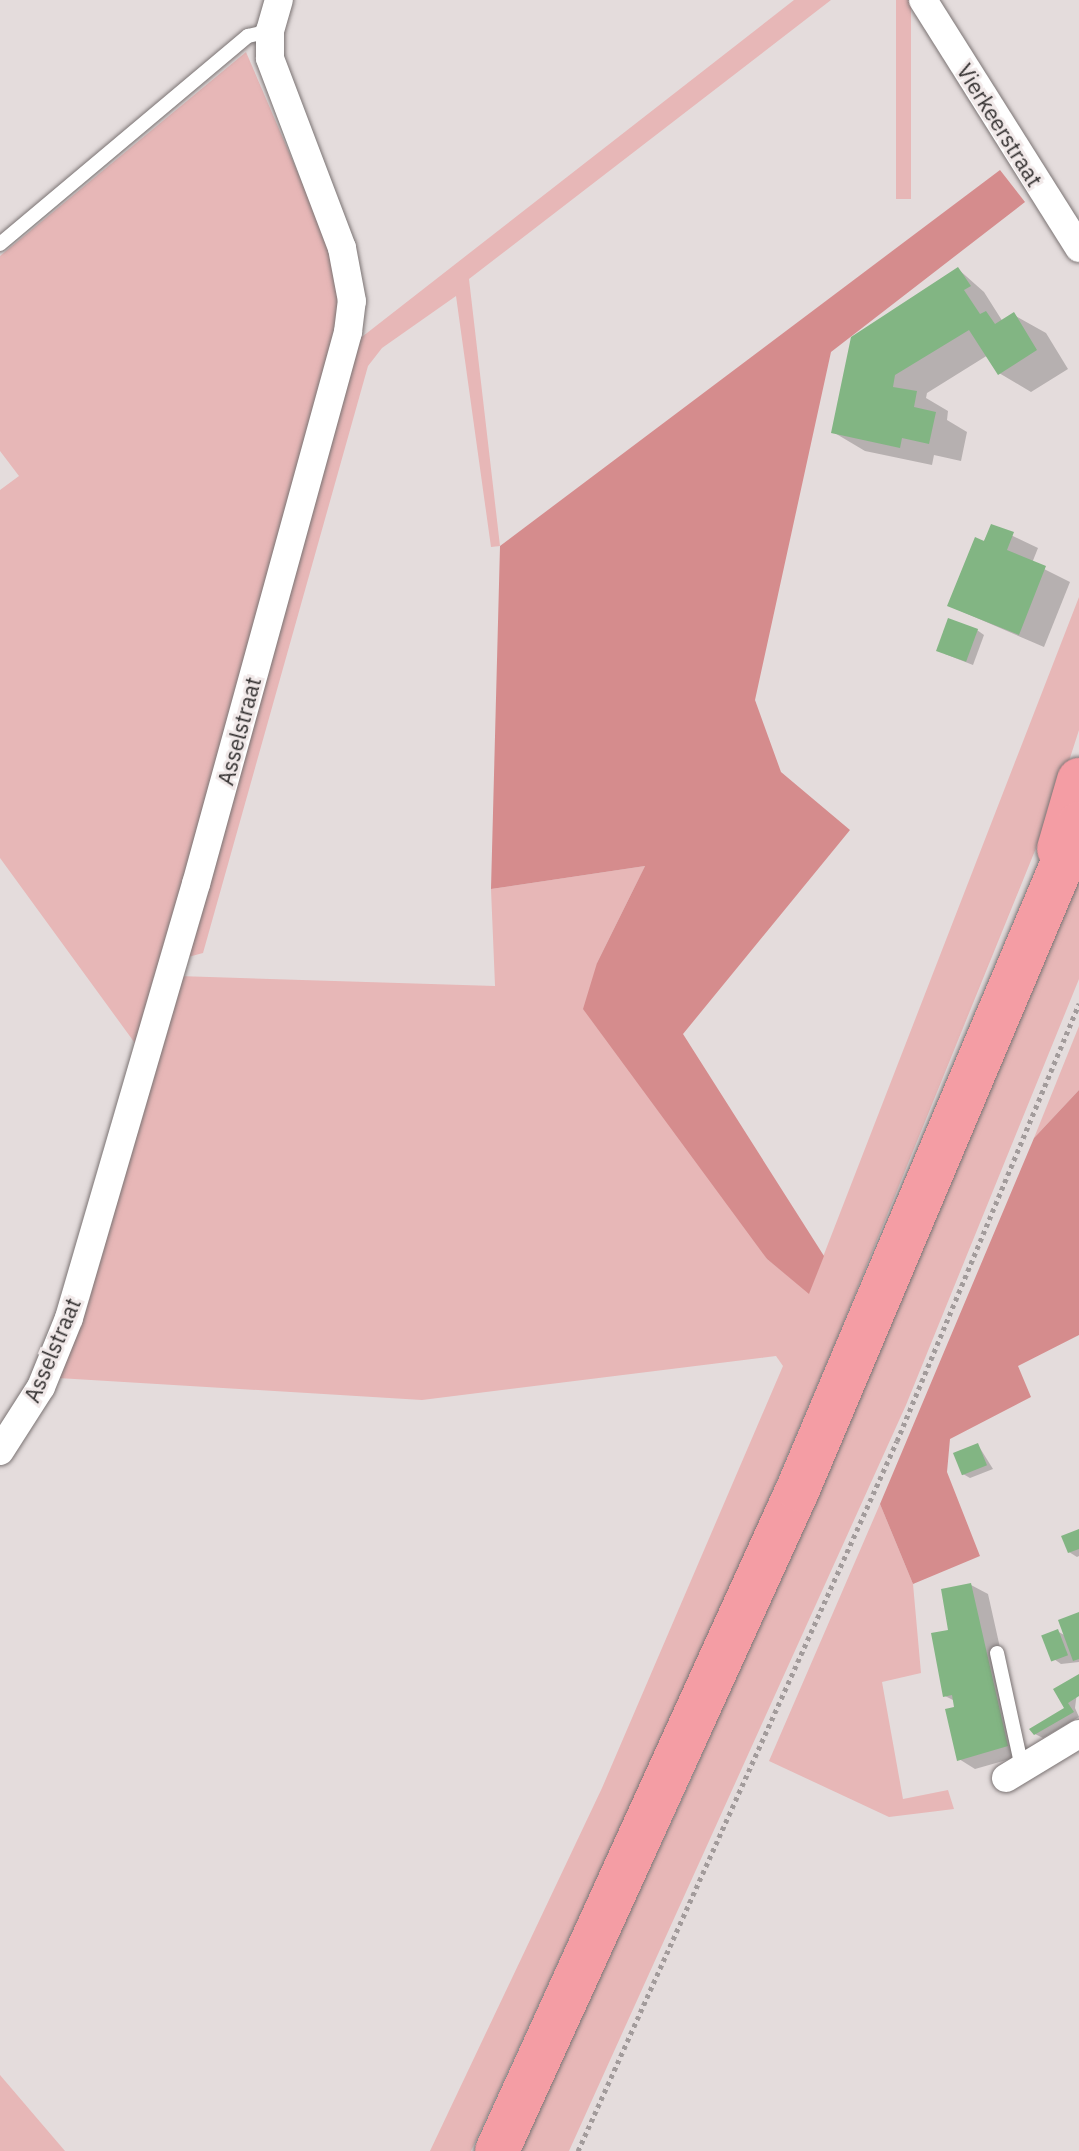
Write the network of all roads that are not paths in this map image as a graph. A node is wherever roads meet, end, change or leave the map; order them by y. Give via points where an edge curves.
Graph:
1 (279, 0) edge
2 (923, 0) edge
3 (270, 31) junction
4 (0, 244) edge
5 (1079, 248) edge
6 (1079, 780) edge
7 (1079, 824) edge
8 (1046, 893) junction
9 (0, 1451) edge
10 (997, 1653) dead end
11 (1079, 1734) edge
12 (1014, 1773) joint
13 (497, 2151) edge

1 - 3 street, Asselstraat
2 - 5 street, Vierkeerstraat
3 - 4 lane via 248,36
3 - 9 street, Asselstraat via 270,58 342,248 351,289 348,332 196,884 69,1318 41,1387
6 - 8 main road
7 - 8 main road
8 - 13 main road via 798,1489
10 - 12 lane
11 - 12 street

